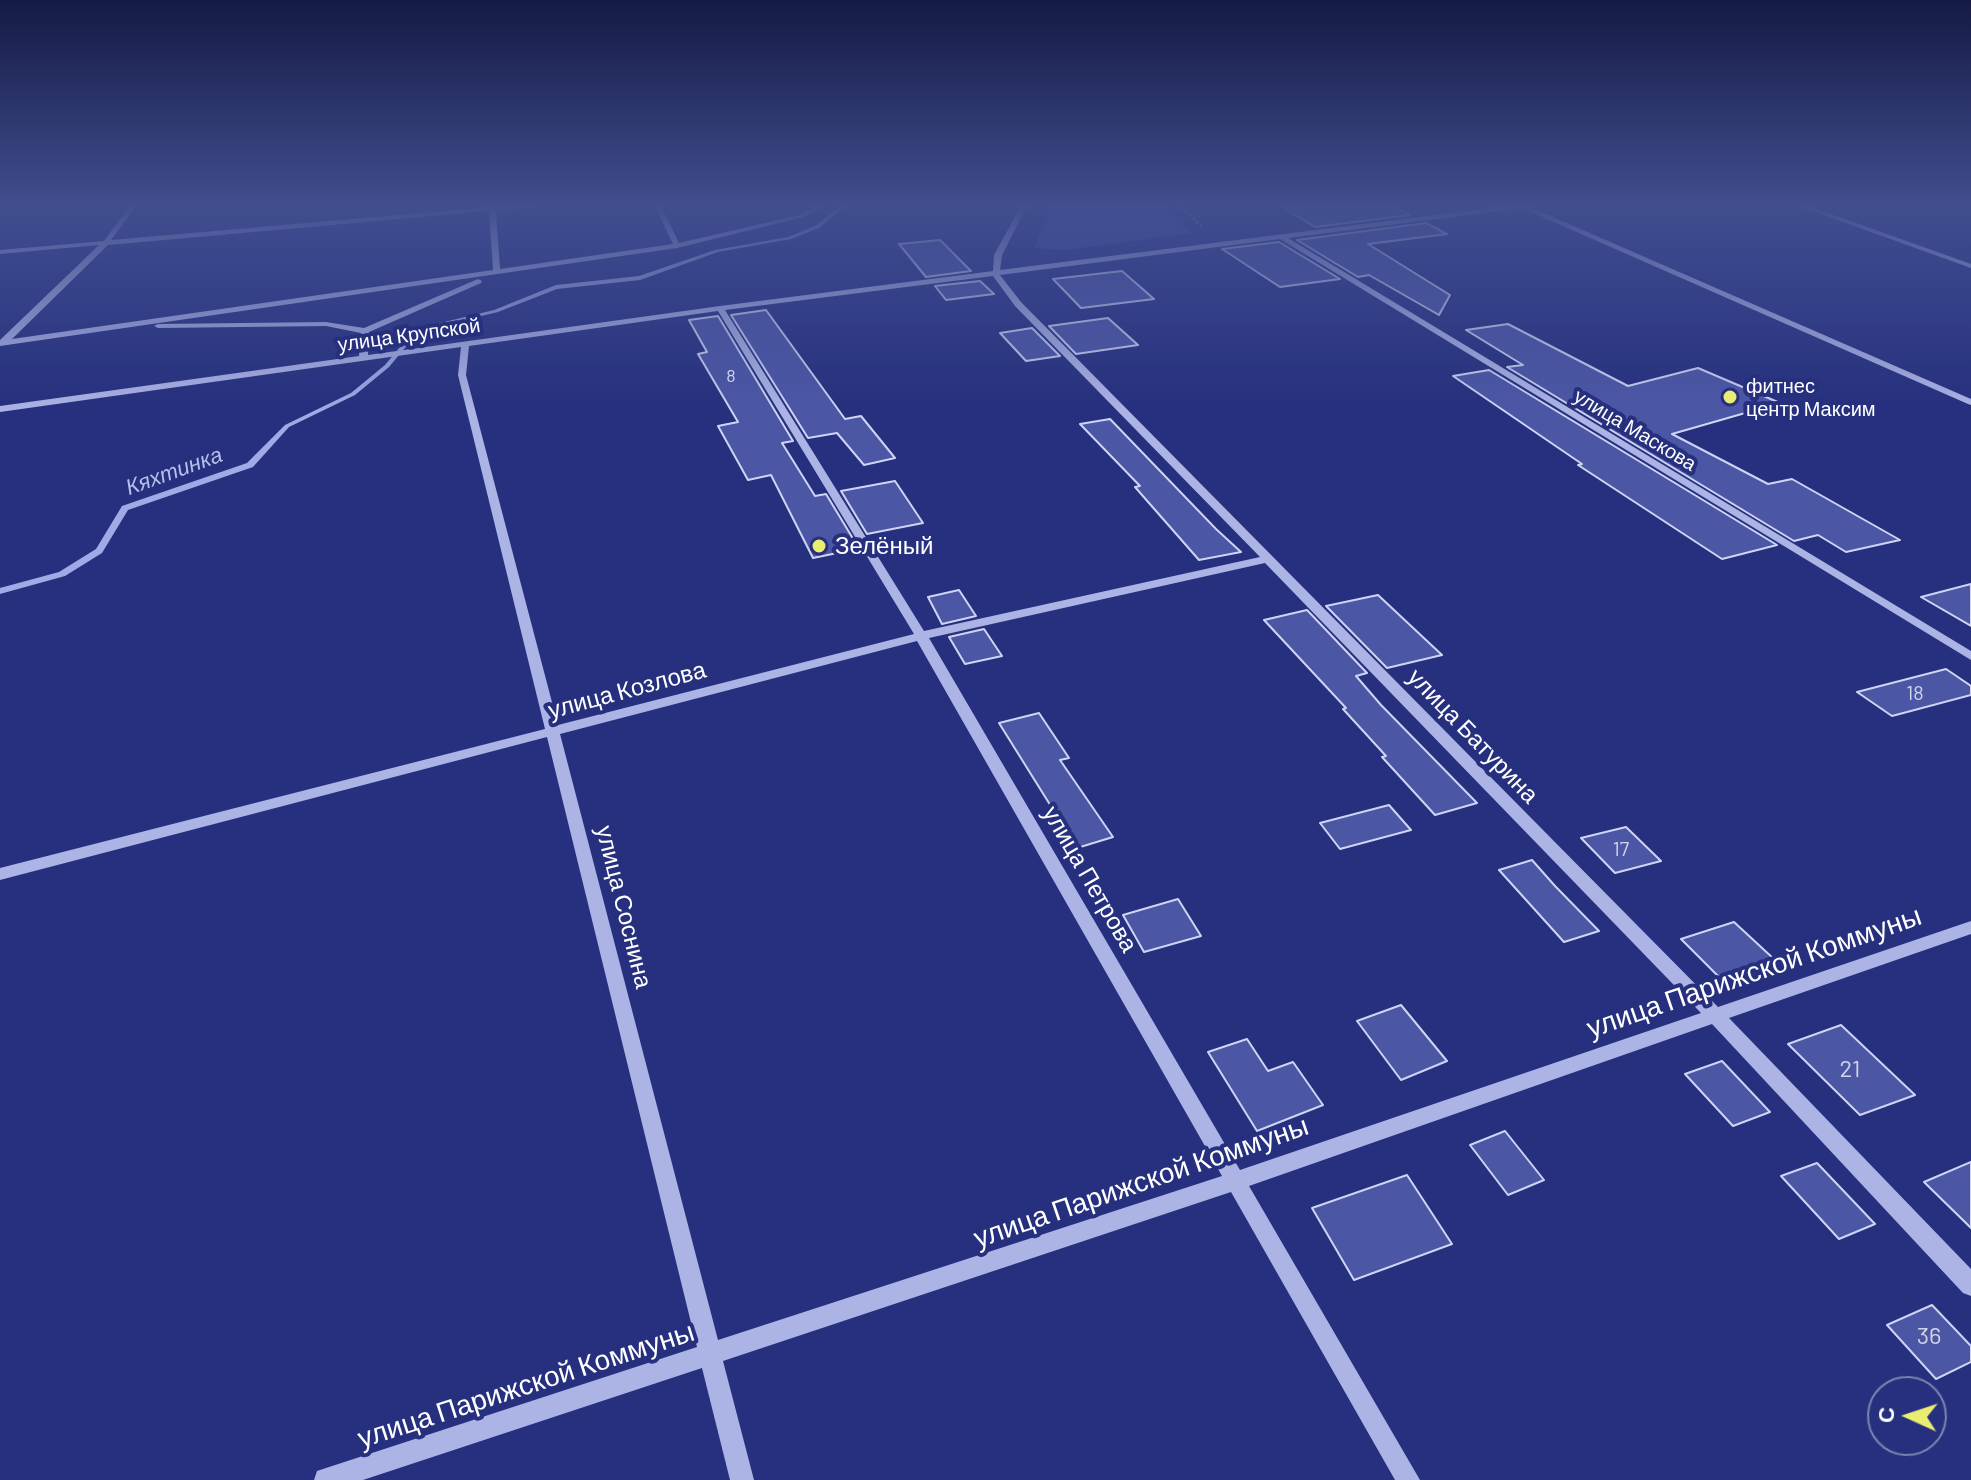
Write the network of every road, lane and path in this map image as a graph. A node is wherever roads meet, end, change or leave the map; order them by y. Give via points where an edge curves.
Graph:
1 (74, 273) edge
2 (497, 273) joint
3 (1003, 273) edge
4 (1341, 273) edge
5 (1676, 273) edge
6 (996, 274) junction
7 (720, 308) junction
8 (120, 326) junction
9 (365, 331) junction
10 (2, 342) edge
11 (465, 345) junction
12 (363, 359) junction
13 (1971, 402) edge
14 (0, 409) edge
15 (1268, 559) junction
16 (921, 636) junction
17 (1971, 656) edge
18 (555, 731) junction
19 (0, 874) edge
20 (1971, 927) edge
21 (1714, 1014) junction
22 (1237, 1181) junction
23 (1971, 1285) edge
24 (712, 1354) junction
25 (326, 1480) edge
26 (742, 1480) edge
27 (1408, 1480) edge

1 - 10 street
2 - 8 street
2 - 9 street
3 - 6 street, улица Крупской
4 - 17 street, улица Маскова
5 - 13 street
6 - 7 street, улица Крупской
6 - 15 street, улица Батурина via 1018,304
7 - 11 street, улица Крупской
7 - 16 street, улица Петрова
8 - 9 street via 326,324
8 - 10 street
9 - 12 street
11 - 12 street, улица Крупской
11 - 18 street, улица Соснина via 462,375
12 - 14 street, улица Крупской
15 - 16 street, улица Козлова
15 - 21 street, улица Батурина
16 - 18 street, улица Козлова
16 - 22 street, улица Петрова
18 - 19 street, улица Козлова
18 - 24 street, улица Соснина
20 - 21 street, улица Парижской Коммуны
21 - 22 street, улица Парижской Коммуны
21 - 23 street, улица Батурина
22 - 24 street, улица Парижской Коммуны
22 - 27 street, улица Петрова
24 - 25 street, улица Парижской Коммуны
24 - 26 street, улица Соснина

